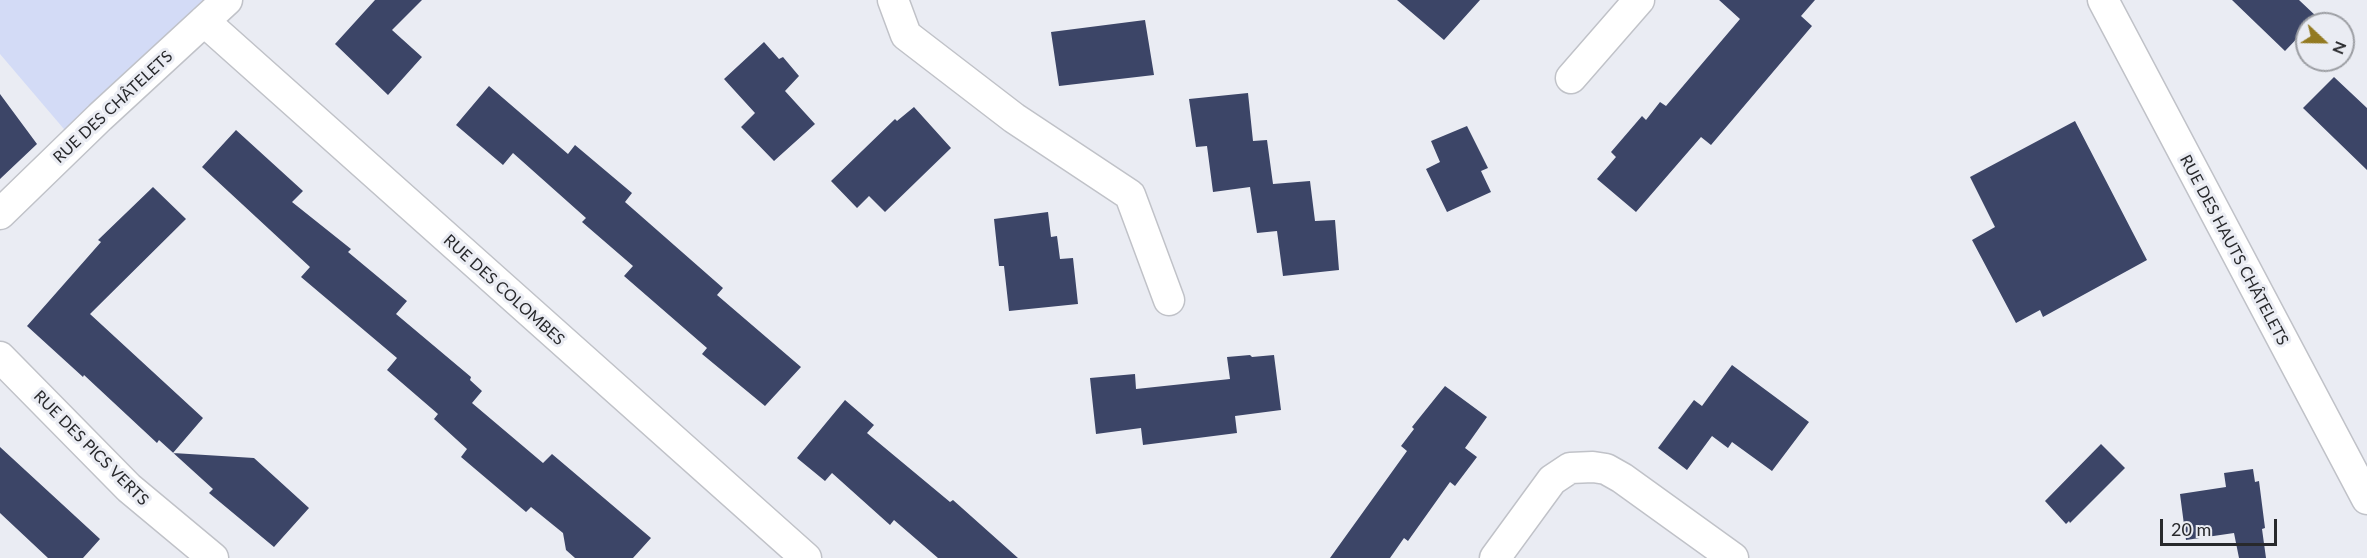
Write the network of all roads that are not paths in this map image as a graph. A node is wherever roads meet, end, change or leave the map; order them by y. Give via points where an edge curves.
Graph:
1 (226, 0) edge
2 (893, 0) edge
3 (1639, 0) edge
4 (2103, 0) edge
5 (204, 21) junction
6 (1571, 78) dead end
7 (0, 214) edge
8 (1169, 300) dead end
9 (0, 357) edge
10 (2367, 499) edge
11 (213, 558) edge
12 (806, 558) edge
13 (1495, 558) edge
14 (1733, 558) edge

1 - 5 street, RUE DES CHÂTELETS
2 - 8 street via 906,34 1014,118 1130,195
3 - 6 street
4 - 10 street, RUE DES HAUTS CHÂTELETS
5 - 7 street, RUE DES CHÂTELETS
5 - 12 street, RUE DES COLOMBES
9 - 11 street, RUE DES PICS VERTS via 129,488
13 - 14 street via 1552,480 1570,468 1593,466 1622,478

